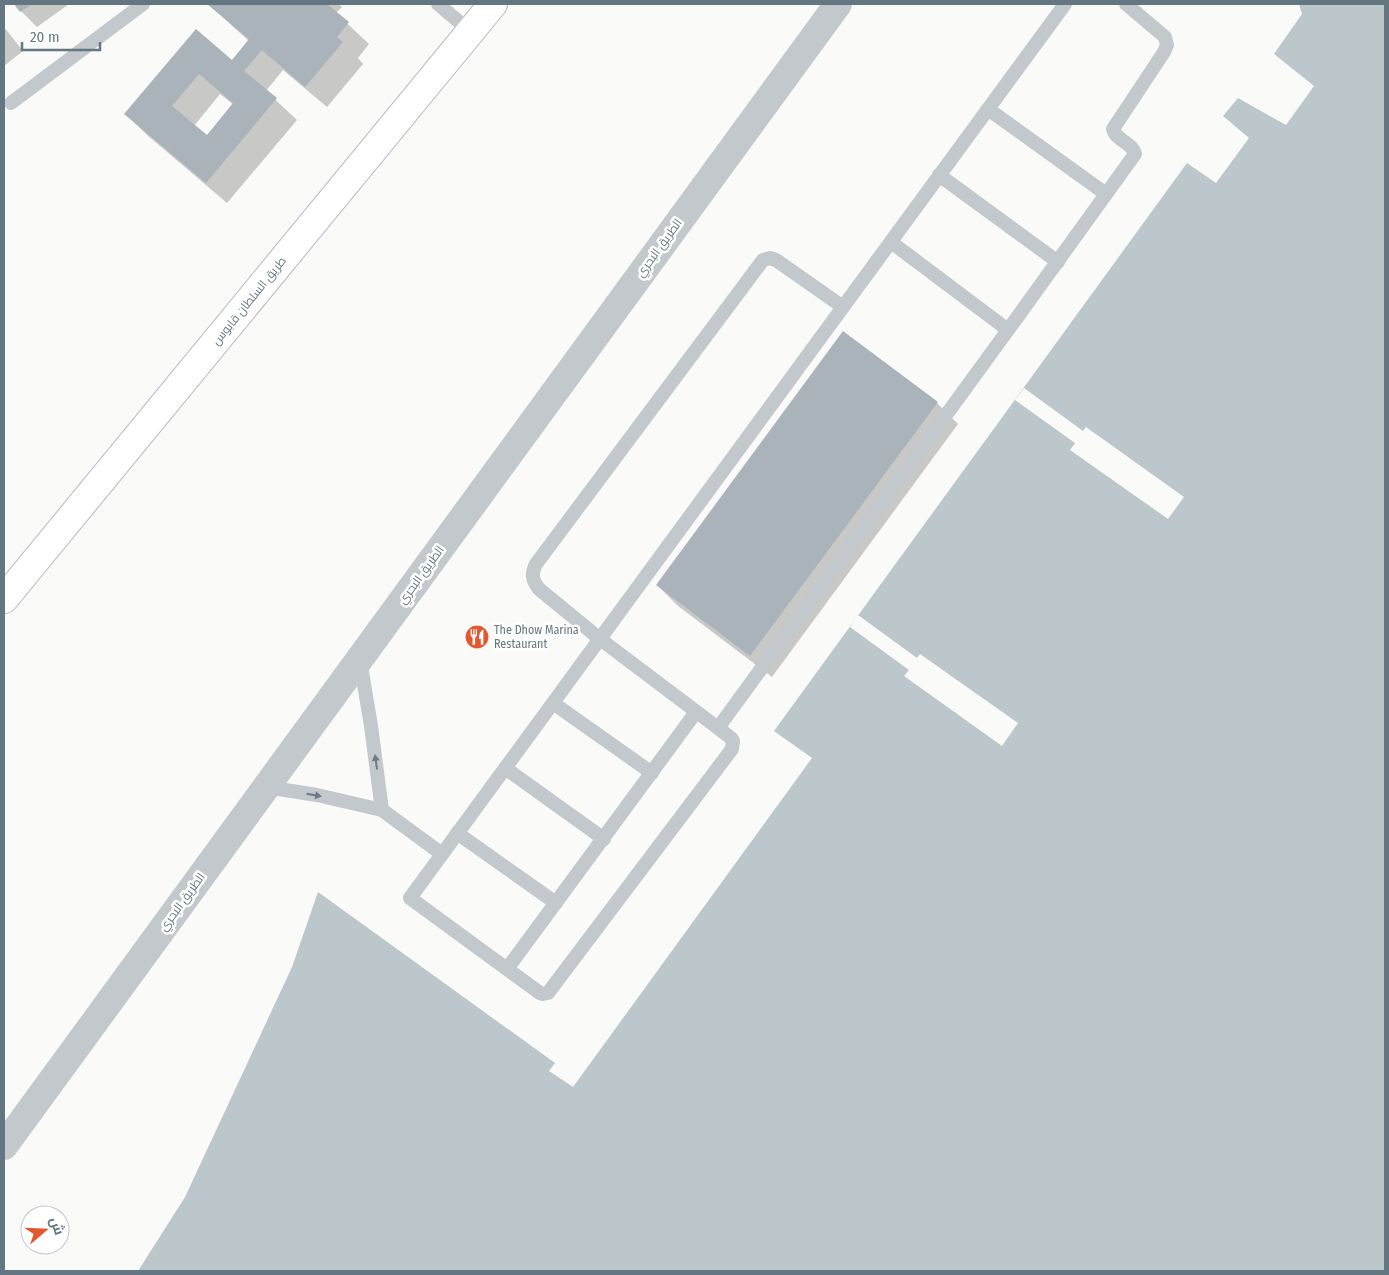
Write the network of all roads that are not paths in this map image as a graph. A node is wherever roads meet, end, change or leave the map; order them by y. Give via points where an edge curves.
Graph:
1 (143, 4) edge
2 (438, 4) edge
3 (493, 4) edge
4 (838, 4) edge
5 (1065, 4) edge
6 (1126, 4) edge
7 (470, 32) junction
8 (11, 103) dead end
9 (988, 109) junction
10 (939, 175) junction
11 (1106, 194) junction
12 (891, 242) junction
13 (1058, 262) junction
14 (843, 307) junction
15 (1008, 330) junction
16 (4, 599) edge
17 (600, 639) junction
18 (360, 659) junction
19 (553, 703) junction
20 (696, 712) junction
21 (718, 728) junction
22 (505, 768) junction
23 (652, 773) junction
24 (266, 787) junction
25 (382, 810) junction
26 (457, 833) junction
27 (604, 839) junction
28 (442, 854) junction
29 (556, 904) junction
30 (508, 970) junction
31 (4, 1146) edge

1 - 8 lane
2 - 7 lane
3 - 7 main road, طريق السلطان قابوس
4 - 18 street, الطريق البحري
5 - 9 lane
6 - 11 lane via 1165,37 1167,45 1115,124 1114,133 1134,149 1135,154
7 - 16 main road, طريق السلطان قابوس
9 - 10 lane
9 - 11 lane
10 - 12 lane
10 - 13 lane
11 - 13 lane
12 - 14 lane
12 - 15 lane
13 - 15 lane
14 - 17 lane
14 - 17 lane via 776,260 763,260 536,564 532,572 533,581 539,589
15 - 21 lane
17 - 19 lane
17 - 20 lane
18 - 24 street, الطريق البحري
25 -> 18 lane
19 - 22 lane
19 - 23 lane
20 - 21 lane
20 - 23 lane
21 - 30 lane via 731,738 732,749 548,993 540,994
22 - 26 lane
22 - 27 lane
23 - 27 lane
24 -> 25 lane
24 - 31 street, الطريق البحري
25 - 28 lane
26 - 28 lane
26 - 29 lane
27 - 29 lane
28 - 30 lane via 410,898
29 - 30 lane

